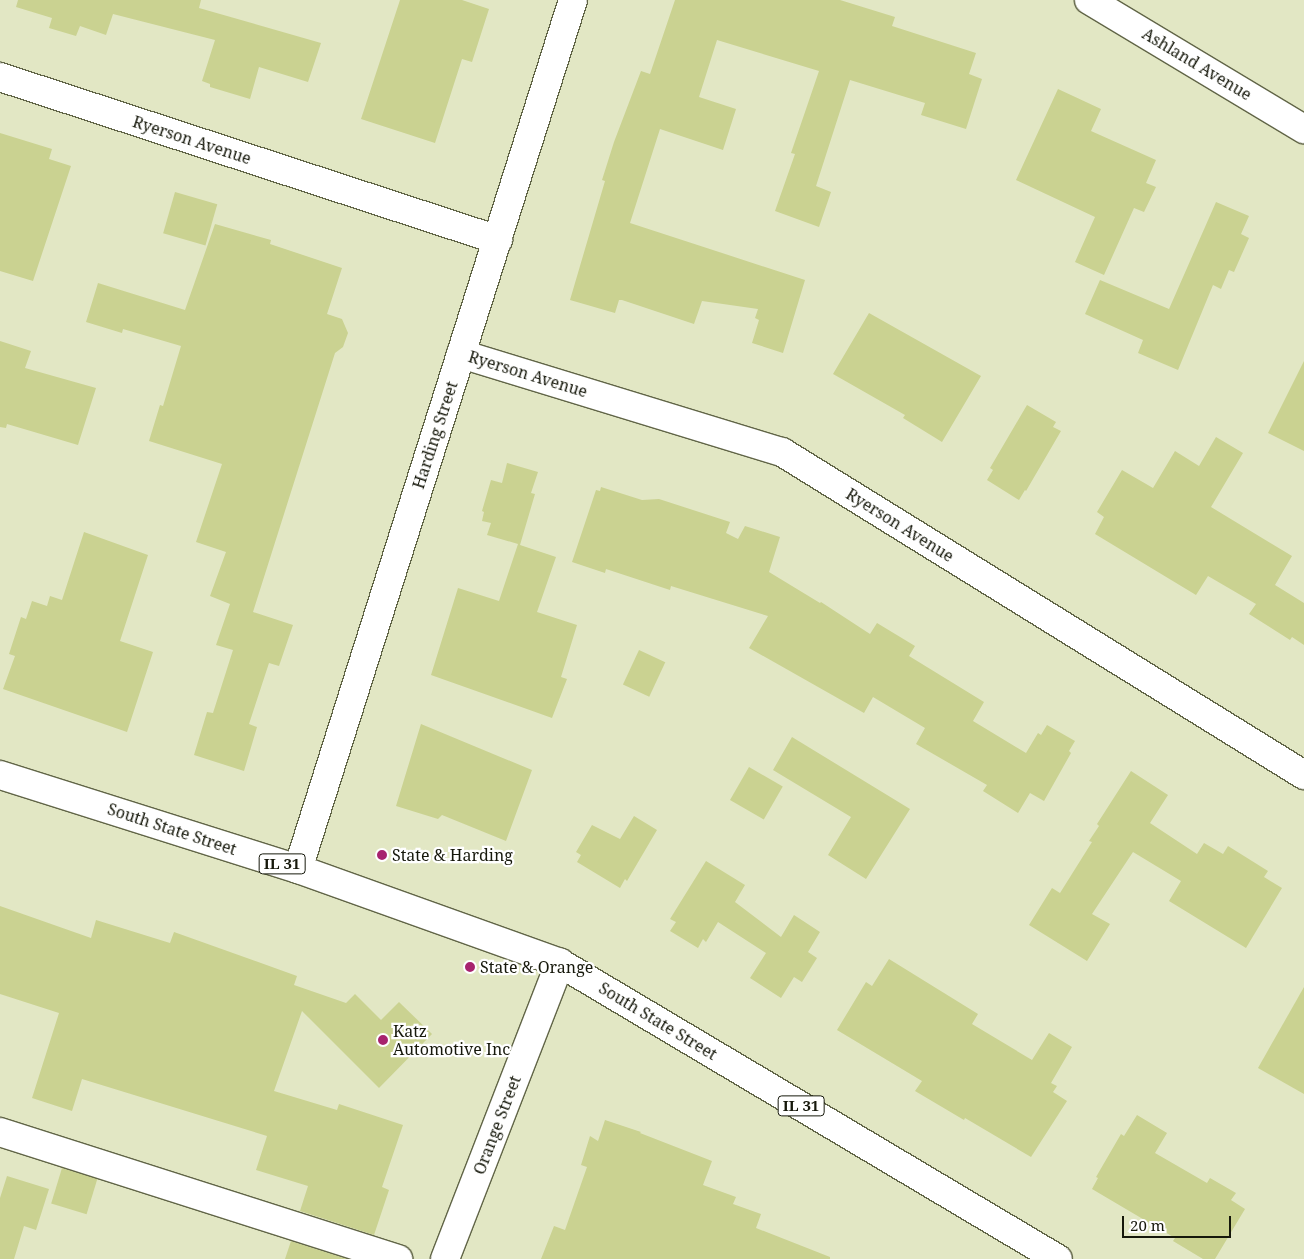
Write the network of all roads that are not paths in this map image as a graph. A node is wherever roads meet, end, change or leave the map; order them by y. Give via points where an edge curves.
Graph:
1 (573, 0) edge
2 (1089, 0) edge
3 (0, 77) edge
4 (1304, 129) edge
5 (498, 240) junction
6 (461, 354) junction
7 (0, 775) edge
8 (1304, 775) edge
9 (298, 869) junction
10 (560, 963) junction
11 (0, 1132) edge
12 (1045, 1256) edge
13 (398, 1259) edge
14 (445, 1259) edge

1 - 5 street, Harding Street
2 - 4 street, Ashland Avenue
3 - 5 street, Ryerson Avenue
5 - 6 street, Harding Street
6 - 8 street, Ryerson Avenue via 782,452
6 - 9 street, Harding Street
7 - 9 street, South State Street / IL 31
9 - 10 street, South State Street / IL 31
10 - 12 street, South State Street / IL 31
10 - 14 street, Orange Street
11 - 13 street

